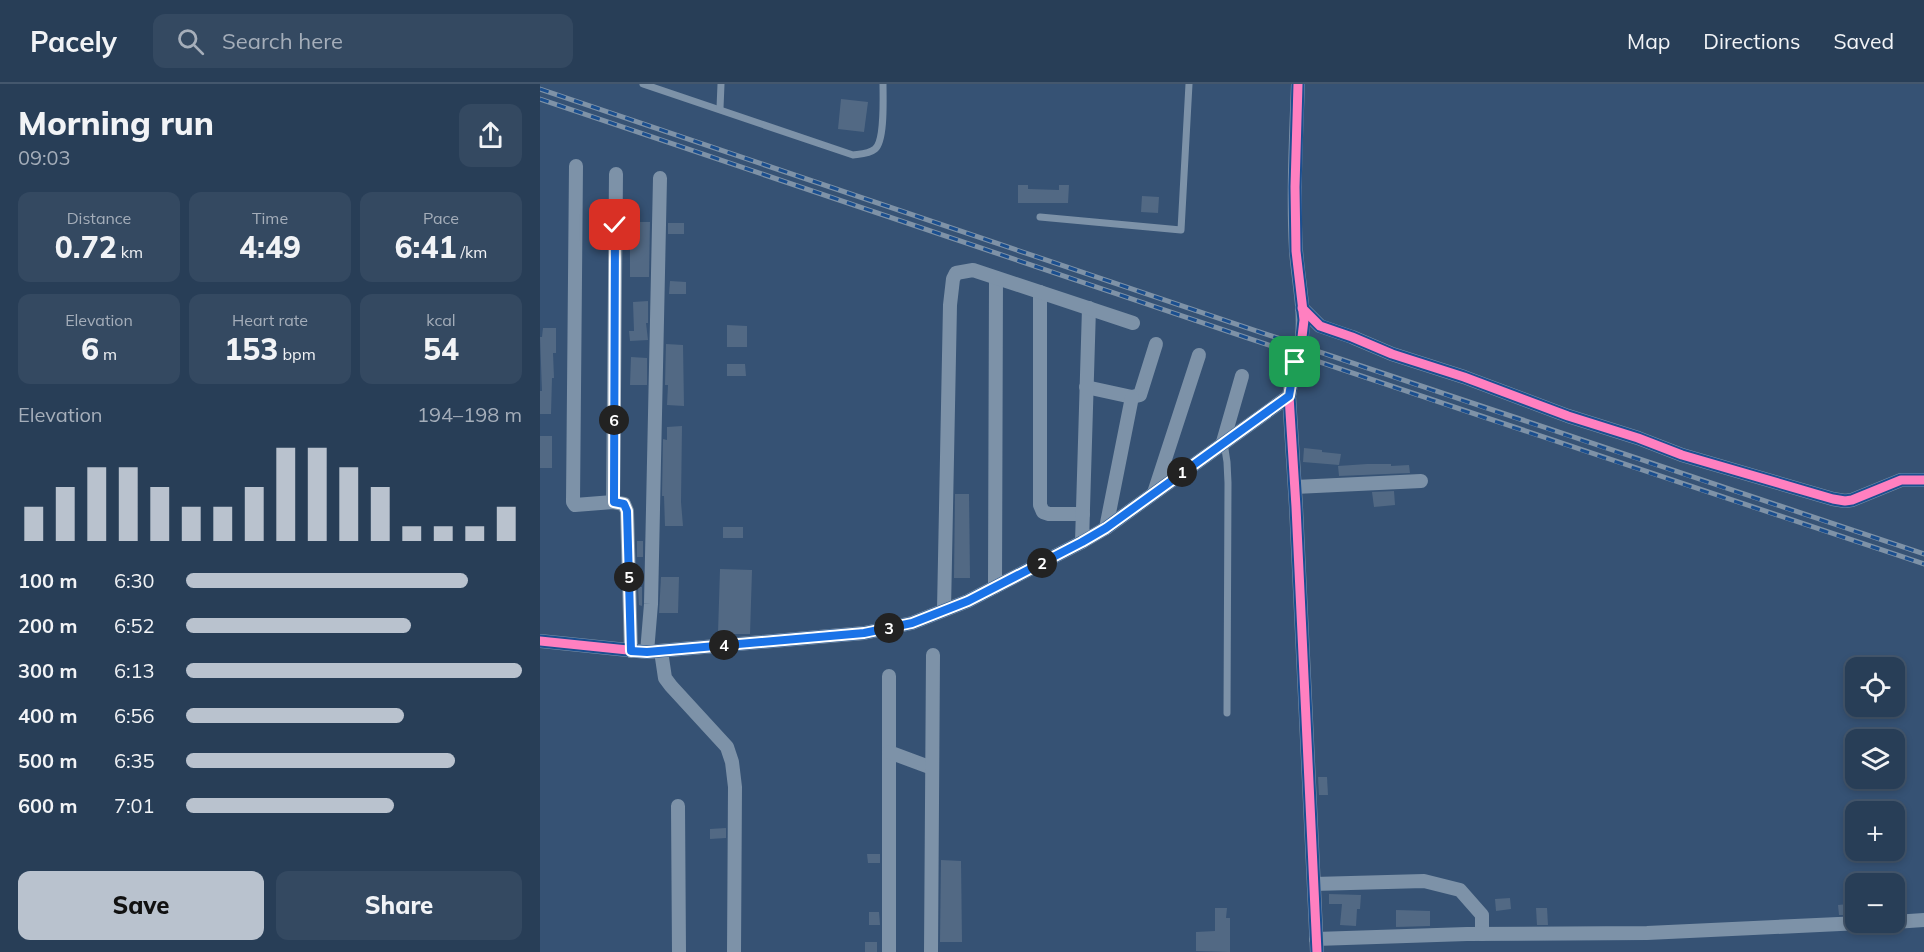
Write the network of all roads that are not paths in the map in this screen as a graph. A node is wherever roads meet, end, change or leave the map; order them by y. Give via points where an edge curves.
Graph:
1 (643, 84) edge
2 (721, 84) edge
3 (883, 84) edge
4 (1189, 84) edge
5 (1298, 84) edge
6 (720, 108) junction
7 (576, 166) dead end
8 (615, 174) dead end
9 (660, 178) dead end
10 (1040, 217) dead end
11 (996, 278) junction
12 (1040, 292) junction
13 (1089, 308) junction
14 (1302, 308) junction
15 (1133, 323) dead end
16 (1302, 337) tunnel mouth
17 (1156, 344) dead end
18 (1200, 355) dead end
19 (1295, 362) tunnel mouth
20 (1242, 376) dead end
21 (1086, 387) junction
22 (1289, 396) junction
23 (1132, 397) junction
24 (1223, 442) junction
25 (1924, 480) edge
26 (1421, 481) dead end
27 (1295, 488) junction
28 (1154, 493) junction
29 (614, 502) junction
30 (1083, 514) junction
31 (1106, 528) junction
32 (1082, 542) junction
33 (995, 587) junction
34 (945, 610) junction
35 (540, 641) edge
36 (631, 651) junction
37 (656, 654) junction
38 (933, 655) dead end
39 (889, 676) dead end
40 (1227, 713) dead end
41 (889, 752) junction
42 (932, 768) junction
43 (678, 806) dead end
44 (1314, 884) junction
45 (1924, 920) edge
46 (1905, 921) edge
47 (1845, 924) edge
48 (1482, 934) junction
49 (1316, 946) edge
50 (679, 952) edge
51 (734, 952) edge
52 (890, 952) edge
53 (931, 952) edge

1 - 6 lane
2 - 6 lane
3 - 6 lane via 881,139 876,149 866,154 853,154
4 - 10 lane via 1181,230
5 - 14 street via 1296,251
7 - 29 street via 573,502 581,506
8 - 29 street
9 - 37 street via 651,604
11 - 12 street
11 - 33 street
11 - 34 street via 964,270 953,279
12 - 13 street
12 - 30 street via 1040,505 1049,514
13 - 15 street
13 - 21 street
14 - 16 street
14 - 25 street via 1320,326 1392,354 1682,455 1833,499 1851,500 1900,480
17 - 23 street via 1140,393
18 - 28 street
19 - 22 street
20 - 24 street
21 - 23 street
21 - 30 street
22 - 24 street
22 - 27 street
23 - 31 street
24 - 28 street
24 - 40 lane via 1228,483
26 - 27 street
27 - 44 street
28 - 31 street
29 - 36 street via 624,504 627,511
30 - 32 street
31 - 32 street
32 - 33 street
33 - 34 street
34 - 37 street via 912,623 864,633
35 - 36 street
36 - 37 street
37 - 51 street via 665,678 727,747 732,762
38 - 42 street
39 - 41 street
41 - 42 street
41 - 52 street
42 - 53 street
43 - 50 street
44 - 48 street via 1425,881 1460,890 1482,915
44 - 49 street
45 - 46 street
47 - 48 street via 1647,933
48 - 49 street

